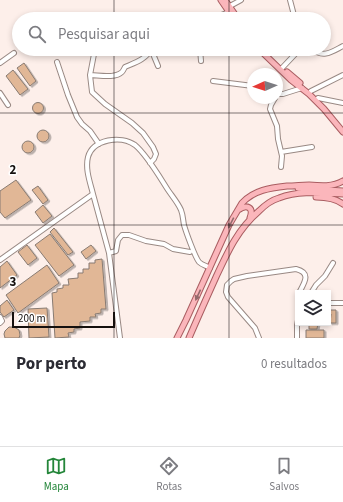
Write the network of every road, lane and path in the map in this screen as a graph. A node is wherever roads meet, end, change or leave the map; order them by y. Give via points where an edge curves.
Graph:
1 (221, 0) edge
2 (225, 0) edge
3 (242, 0) edge
4 (290, 0) edge
5 (229, 9) junction
6 (224, 12) edge
7 (230, 12) edge
8 (232, 12) edge
9 (294, 12) edge
10 (343, 46) edge
11 (331, 51) edge
12 (12, 54) edge
13 (94, 56) edge
14 (146, 56) edge
15 (154, 56) edge
16 (201, 56) edge
17 (266, 56) edge
18 (270, 56) edge
19 (294, 56) edge
20 (201, 61) dead end
21 (57, 62) dead end
22 (0, 63) edge
23 (158, 66) dead end
24 (282, 68) joint
25 (283, 69) edge
26 (90, 75) junction
27 (343, 75) edge
28 (213, 81) dead end
29 (247, 85) edge
30 (302, 88) junction
31 (311, 91) junction
32 (0, 93) edge
33 (283, 94) edge
34 (318, 98) junction
35 (343, 103) edge
36 (272, 104) edge
37 (8, 105) dead end
38 (343, 126) edge
39 (343, 132) edge
40 (99, 144) junction
41 (312, 147) dead end
42 (281, 152) junction
43 (150, 164) junction
44 (281, 167) dead end
45 (343, 181) edge
46 (282, 187) junction
47 (343, 191) edge
48 (93, 194) junction
49 (343, 194) edge
50 (343, 204) edge
51 (237, 210) junction
52 (254, 215) junction
53 (249, 219) junction
54 (190, 252) dead end
55 (109, 253) junction
56 (0, 260) edge
57 (333, 263) dead end
58 (210, 268) junction
59 (300, 290) edge
60 (313, 290) edge
61 (331, 303) edge
62 (343, 303) edge
63 (0, 318) edge
64 (0, 323) edge
65 (297, 326) edge
66 (120, 338) edge
67 (177, 338) edge
68 (189, 338) edge
69 (259, 338) edge
70 (297, 338) edge

1 - 5 main road
2 - 5 main road
3 - 5 street
4 - 9 street
5 - 6 street
5 - 7 main road
5 - 8 main road
10 - 11 street
12 - 22 street
13 - 26 street
14 - 26 street via 125,67 117,75
15 - 23 street
16 - 20 street
17 - 30 main road
18 - 24 main road
19 - 24 street
21 - 40 street via 77,117
25 - 31 main road
26 - 43 street via 94,95 143,133 153,147 156,154
27 - 31 street
28 - 29 street
30 - 33 street
30 - 39 main road via 324,108
31 - 34 main road
32 - 37 street
34 - 35 street
34 - 38 main road
36 - 42 street via 270,109 277,126
40 - 43 street via 111,140 129,142 138,148
40 - 48 street via 88,156 88,173
41 - 42 street
42 - 44 street
43 - 58 street via 181,210 185,229 198,260
45 - 46 main road via 330,186
46 - 47 main road
46 - 51 main road via 258,191 244,200
48 - 55 street
48 - 56 street
49 - 52 main road via 287,195 270,202
50 - 52 main road via 330,198 294,197 274,203
51 - 53 main road via 250,208 252,214
51 -> 58 main road
52 - 53 main road
53 - 68 main road via 226,256
54 - 55 street via 125,235 118,240 116,251
55 - 66 street
57 - 60 street
58 -> 67 main road
59 - 69 street via 306,277 302,271 296,269 246,276 228,283 228,297 255,328
61 - 62 street
63 - 64 street
65 - 70 street

